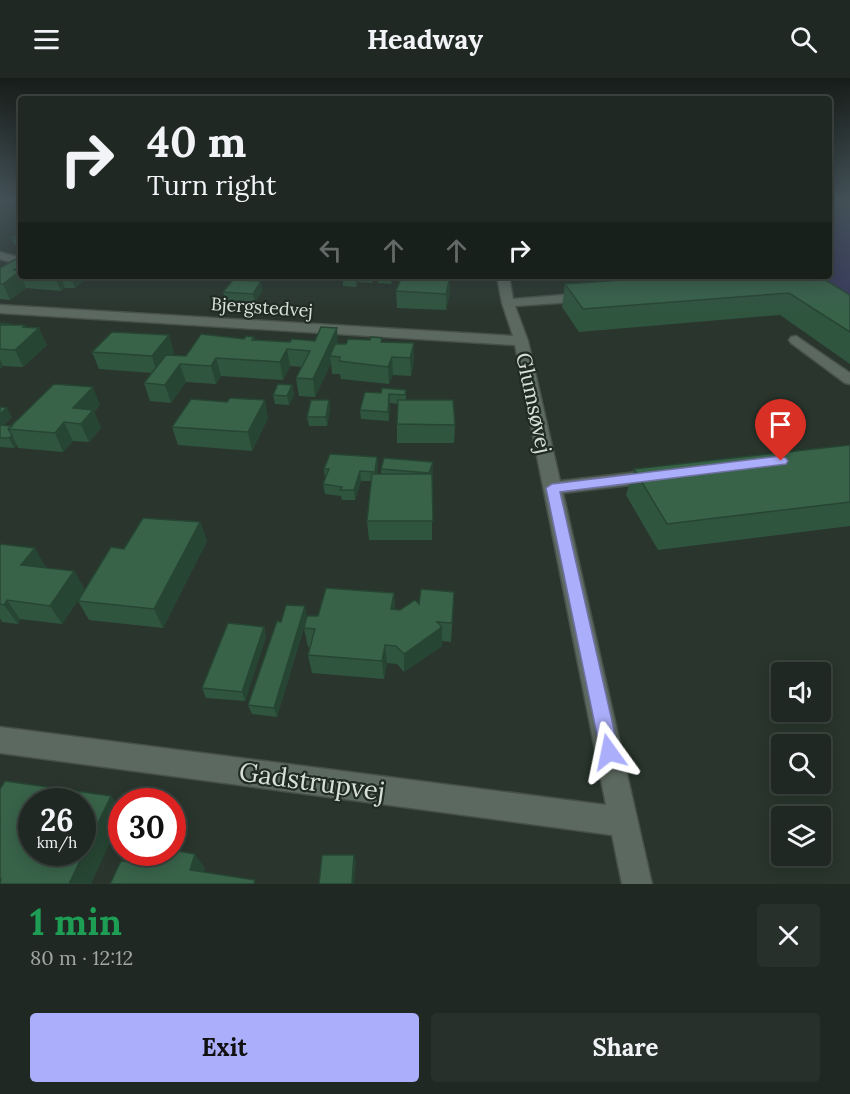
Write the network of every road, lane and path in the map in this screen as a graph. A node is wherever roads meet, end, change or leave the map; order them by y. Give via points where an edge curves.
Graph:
1 (0, 255) edge
2 (18, 261) edge
3 (504, 279) edge
4 (601, 296) edge
5 (508, 303) junction
6 (0, 309) edge
7 (796, 340) dead end
8 (521, 341) junction
9 (850, 380) edge
10 (672, 474) edge
11 (552, 488) junction
12 (0, 740) edge
13 (624, 822) junction
14 (637, 884) edge

1 - 2 street
3 - 5 street, Glumsøvej
4 - 5 street
5 - 8 street, Glumsøvej
6 - 8 street, Bjergstedvej
7 - 9 street
8 - 11 street, Glumsøvej
10 - 11 street
11 - 13 street, Glumsøvej
12 - 13 street, Gadstrupvej
13 - 14 street, Glumsøvej

